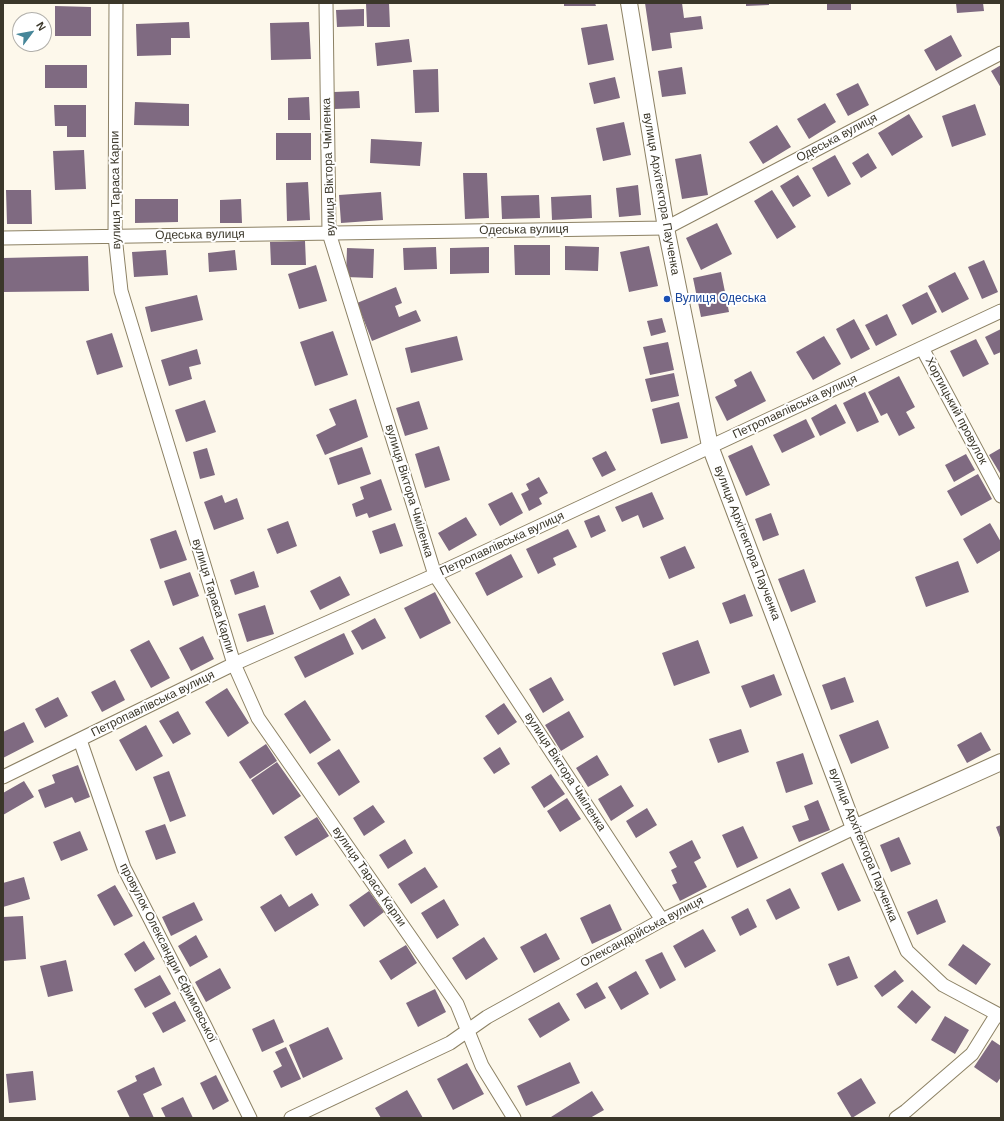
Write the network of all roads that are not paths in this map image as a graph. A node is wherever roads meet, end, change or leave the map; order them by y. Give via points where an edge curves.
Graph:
1 (116, 3) edge
2 (326, 3) edge
3 (629, 3) edge
4 (1001, 52) edge
5 (666, 228) junction
6 (329, 233) junction
7 (115, 236) junction
8 (3, 238) edge
9 (1001, 311) edge
10 (922, 348) junction
11 (710, 446) junction
12 (1001, 496) edge
13 (435, 575) junction
14 (234, 664) junction
15 (80, 740) junction
16 (1001, 762) edge
17 (3, 777) edge
18 (854, 828) junction
19 (662, 920) junction
20 (999, 1015) edge
21 (467, 1030) junction
22 (250, 1118) edge
23 (291, 1118) edge
24 (514, 1118) edge
25 (896, 1118) edge

1 - 7 street, вулиця Тараса Карпи
2 - 6 street, вулиця Віктора Чміленка
3 - 5 street, вулиця Архітектора Паученка
4 - 5 street, Одеська вулиця
5 - 6 street, Одеська вулиця
5 - 11 street, вулиця Архітектора Паученка
6 - 7 street, Одеська вулиця
6 - 13 street, вулиця Віктора Чміленка
7 - 8 street, Одеська вулиця
7 - 14 street, вулиця Тараса Карпи via 121,291
9 - 10 street, Петропавлівська вулиця
10 - 11 street, Петропавлівська вулиця
10 - 12 street, Хортицький провулок
11 - 13 street, Петропавлівська вулиця
11 - 18 street, вулиця Архітектора Паученка
13 - 14 street, Петропавлівська вулиця
13 - 19 street, вулиця Віктора Чміленка
14 - 15 street, Петропавлівська вулиця
14 - 21 street, вулиця Тараса Карпи via 258,718 457,1004
15 - 17 street, Петропавлівська вулиця
15 - 22 street, провулок Олександри Єфимовської via 124,868
16 - 18 street, Олександрійська вулиця
18 - 19 street, Олександрійська вулиця
18 - 20 street, вулиця Архітектора Паученка via 907,951 943,985
19 - 21 street, Олександрійська вулиця
20 - 25 street via 972,1054
21 - 23 street, Олександрійська вулиця via 450,1043
21 - 24 street, вулиця Тараса Карпи via 482,1066

